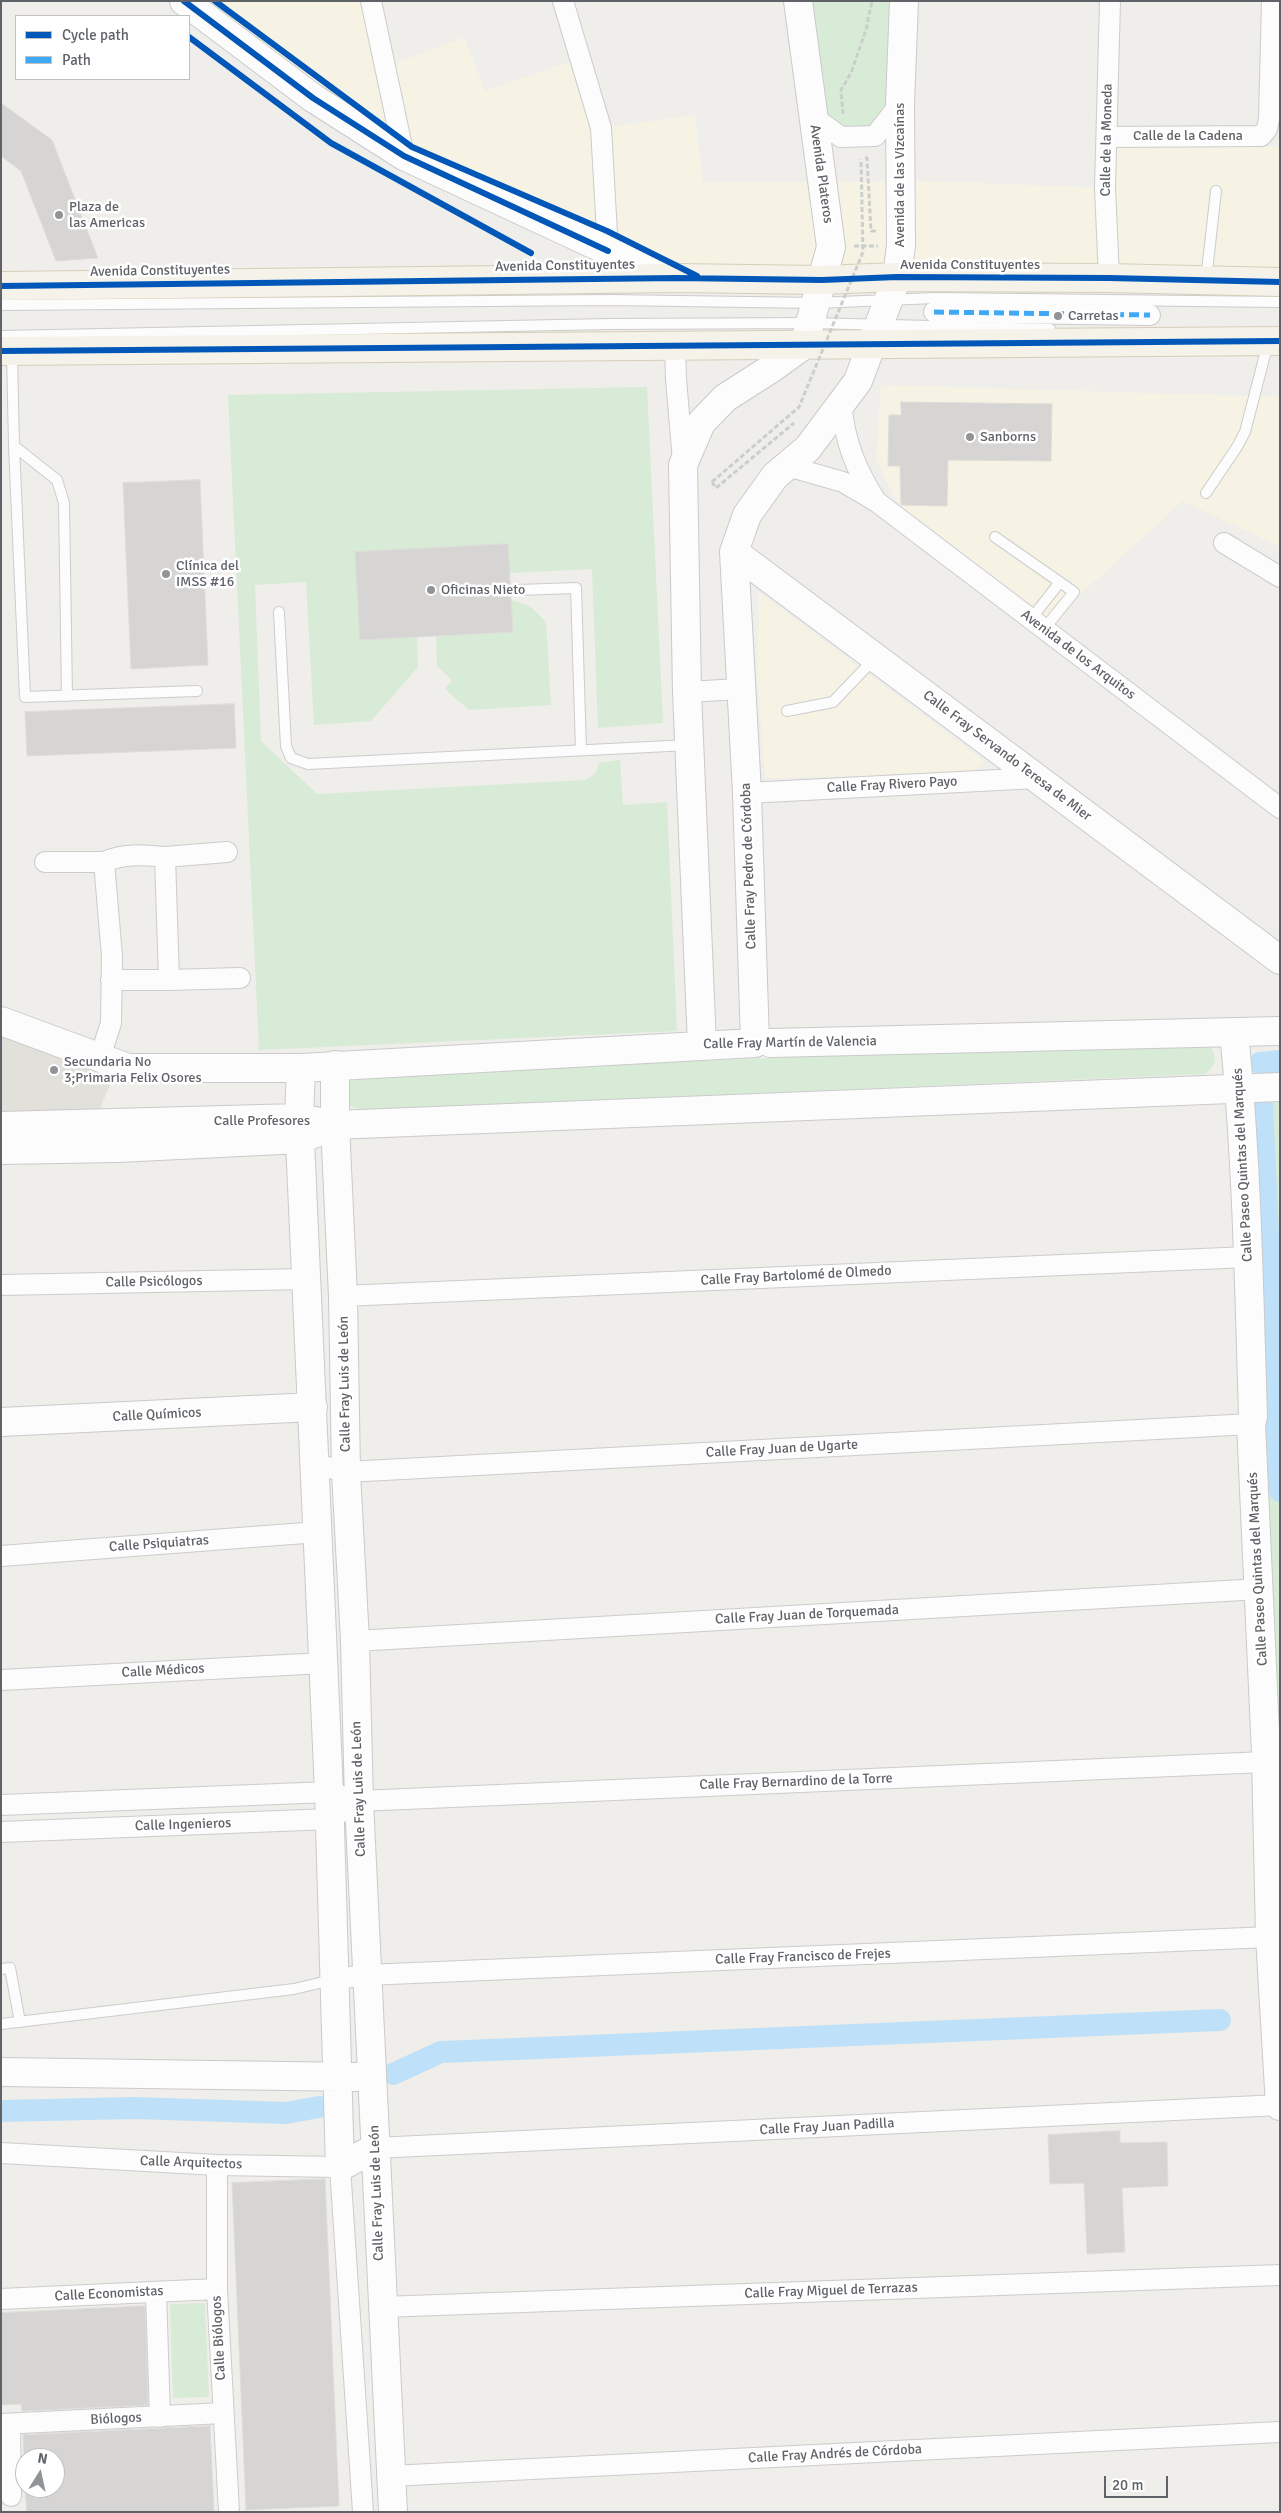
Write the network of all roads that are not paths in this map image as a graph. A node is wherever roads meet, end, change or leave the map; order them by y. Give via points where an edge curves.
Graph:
1 (184, 1) edge
2 (563, 1) edge
3 (798, 1) edge
4 (904, 1) edge
5 (1110, 1) edge
6 (1272, 1) edge
7 (372, 3) edge
8 (1275, 90) edge
9 (900, 104) junction
10 (812, 117) junction
11 (1107, 137) junction
12 (404, 156) junction
13 (1216, 191) dead end
14 (608, 251) junction
15 (677, 278) junction
16 (1109, 278) junction
17 (1206, 280) junction
18 (1280, 282) edge
19 (1, 286) edge
20 (893, 288) junction
21 (1280, 302) edge
22 (1, 305) edge
23 (934, 312) dead end
24 (813, 313) junction
25 (1150, 315) dead end
26 (1064, 330) dead end
27 (1232, 330) dead end
28 (1163, 331) dead end
29 (876, 335) junction
30 (1274, 341) edge
31 (5, 346) edge
32 (675, 346) junction
33 (841, 403) junction
34 (14, 446) junction
35 (684, 465) junction
36 (787, 466) junction
37 (1206, 492) dead end
38 (877, 502) junction
39 (995, 537) dead end
40 (1224, 543) dead end
41 (734, 552) junction
42 (1280, 577) edge
43 (1060, 582) junction
44 (518, 590) dead end
45 (279, 612) dead end
46 (1038, 624) junction
47 (875, 657) junction
48 (740, 689) junction
49 (197, 691) dead end
50 (687, 692) junction
51 (67, 696) junction
52 (787, 711) dead end
53 (689, 745) junction
54 (581, 750) junction
55 (1037, 778) junction
56 (747, 793) junction
57 (1280, 808) edge
58 (227, 852) dead end
59 (165, 857) junction
60 (45, 862) dead end
61 (104, 862) junction
62 (1280, 960) edge
63 (240, 978) dead end
64 (111, 980) junction
65 (169, 980) junction
66 (1, 1021) edge
67 (1275, 1025) edge
68 (1234, 1033) junction
69 (763, 1043) junction
70 (702, 1045) junction
71 (100, 1057) junction
72 (336, 1065) junction
73 (301, 1068) junction
74 (1280, 1087) edge
75 (1240, 1088) junction
76 (336, 1125) junction
77 (1, 1126) edge
78 (300, 1129) junction
79 (1, 1150) edge
80 (1248, 1257) junction
81 (308, 1279) junction
82 (1, 1285) edge
83 (343, 1296) junction
84 (313, 1407) junction
85 (1, 1422) edge
86 (1251, 1424) junction
87 (315, 1464) junction
88 (346, 1472) junction
89 (318, 1532) junction
90 (1, 1556) edge
91 (1260, 1590) junction
92 (355, 1641) junction
93 (324, 1663) junction
94 (1, 1680) edge
95 (1265, 1762) junction
96 (329, 1792) junction
97 (359, 1801) junction
98 (1, 1805) edge
99 (330, 1820) junction
100 (1, 1832) edge
101 (1270, 1937) junction
102 (1, 1969) edge
103 (366, 1975) junction
104 (336, 1979) junction
105 (20, 2022) junction
106 (1, 2024) edge
107 (1278, 2037) edge
108 (1, 2072) edge
109 (338, 2076) junction
110 (372, 2077) junction
111 (1280, 2106) edge
112 (375, 2148) junction
113 (1, 2153) edge
114 (217, 2165) junction
115 (340, 2167) junction
116 (1280, 2275) edge
117 (217, 2289) junction
118 (156, 2292) junction
119 (1, 2299) edge
120 (382, 2307) junction
121 (223, 2413) junction
122 (160, 2417) junction
123 (5, 2424) edge
124 (1280, 2432) edge
125 (390, 2476) junction
126 (11, 2496) dead end
127 (229, 2512) edge
128 (364, 2512) edge
129 (393, 2512) edge

1 - 12 street via 313,98
2 - 14 street via 601,128
3 - 10 street, Avenida Plateros
4 - 9 street, Avenida de las Vizcaínas
5 - 11 street, Calle de la Moneda
6 - 8 street
7 - 12 street
8 - 11 street, Calle de la Cadena via 1267,129 1261,136
9 - 10 street via 875,136 841,137
9 - 20 street, Avenida de las Vizcaínas via 901,246
10 - 24 street, Avenida Plateros via 831,247
11 - 16 street, Calle de la Moneda via 1105,188
12 - 14 street
13 - 17 lane
14 - 15 street
15 - 19 main road, Avenida Constituyentes
15 - 24 main road, Avenida Constituyentes
16 - 17 main road, Avenida Constituyentes
16 - 20 main road, Avenida Constituyentes
17 - 18 main road, Avenida Constituyentes
20 - 21 lane
20 - 24 main road, Avenida Constituyentes
20 - 29 street, Avenida de las Vizcaínas
22 - 24 lane via 610,300
23 - 25 street
24 - 29 main road, Avenida Constituyentes
24 - 31 lane via 610,324
24 - 32 main road, Avenida Constituyentes
24 - 35 street via 772,368 725,398 701,423
26 - 29 lane
27 - 28 lane
29 - 30 main road, Avenida Constituyentes
29 - 33 street, Calle Fray Pedro de Córdoba via 858,381
30 - 37 lane via 1245,432
31 - 32 main road, Avenida Constituyentes
31 - 34 lane
32 - 35 street
33 - 36 street, Calle Fray Pedro de Córdoba via 808,448
33 - 38 street, Avenida de los Arquitos via 844,433 852,455
34 - 51 lane via 58,480 64,503
34 - 51 lane via 25,697
35 - 50 street
36 - 38 street, Avenida de los Arquitos via 843,482
36 - 41 street, Calle Fray Pedro de Córdoba via 775,476 747,515
38 - 46 street, Avenida de los Arquitos
39 - 43 lane
40 - 42 street
41 - 47 street, Calle Fray Servando Teresa de Mier
41 - 48 street, Calle Fray Pedro de Córdoba
43 - 46 lane
43 - 46 lane via 1074,592
44 - 54 lane via 576,588
45 - 54 lane via 286,746 291,758 308,764
46 - 57 street, Avenida de los Arquitos
47 - 52 lane via 833,702
47 - 55 street, Calle Fray Servando Teresa de Mier
48 - 50 street
48 - 56 street, Calle Fray Pedro de Córdoba
49 - 51 lane
50 - 53 street
53 - 54 lane
53 - 70 street
55 - 56 street, Calle Fray Rivero Payo
55 - 62 street, Calle Fray Servando Teresa de Mier
56 - 69 street, Calle Fray Pedro de Córdoba
58 - 59 street
59 - 61 street via 124,856
59 - 65 street
60 - 61 street
61 - 64 street
63 - 65 street
64 - 65 street
64 - 71 street via 111,1023
66 - 71 street, Calle Fray Martín de Valencia
67 - 68 street, Calle Fray Martín de Valencia
68 - 69 street, Calle Fray Martín de Valencia
68 - 75 street, Calle Paseo Quintas del Marqués
69 - 70 street, Calle Fray Martín de Valencia
70 - 72 street, Calle Fray Martín de Valencia
71 - 73 street, Calle Fray Martín de Valencia via 128,1068
72 - 73 street, Calle Fray Martín de Valencia
72 - 76 street, Calle Fray Luis de León
73 - 78 street
74 - 75 street
75 - 76 street
75 - 80 street, Calle Paseo Quintas del Marqués
76 - 78 street, Calle Profesores
76 - 83 street, Calle Fray Luis de León
77 - 78 street, Calle Profesores
78 - 79 street, Calle Profesores via 118,1148
78 - 81 street
80 - 83 street, Calle Fray Bartolomé de Olmedo
80 - 86 street, Calle Paseo Quintas del Marqués
81 - 82 street, Calle Psicólogos
81 - 84 street
83 - 88 street, Calle Fray Luis de León
84 - 85 street, Calle Químicos
84 - 87 street
86 - 88 street, Calle Fray Juan de Ugarte
86 - 91 street, Calle Paseo Quintas del Marqués
87 - 88 street, Calle Fray Juan de Ugarte
87 - 89 street
88 - 92 street, Calle Fray Luis de León
89 - 90 street, Calle Psiquiatras
89 - 93 street
91 - 92 street, Calle Fray Juan de Torquemada
91 - 95 street, Calle Paseo Quintas del Marqués
92 - 97 street, Calle Fray Luis de León
93 - 94 street, Calle Médicos
93 - 96 street
95 - 97 street, Calle Fray Bernardino de la Torre
95 - 101 street, Calle Paseo Quintas del Marqués
96 - 97 street, Calle Fray Bernardino de la Torre
96 - 98 street, Calle Ingenieros
96 - 99 street
97 - 99 street
97 - 103 street, Calle Fray Luis de León
99 - 100 street, Calle Ingenieros
99 - 104 street
101 - 103 street, Calle Fray Francisco de Frejes
101 - 107 street, Calle Paseo Quintas del Marqués
102 - 105 lane via 10,1968
103 - 104 street, Calle Fray Francisco de Frejes
103 - 110 street, Calle Fray Luis de León
104 - 105 lane via 294,1989
104 - 109 street
105 - 106 lane
107 - 111 street, Calle Paseo Quintas del Marqués
108 - 109 street
109 - 110 street
109 - 115 street
110 - 112 street, Calle Fray Luis de León
111 - 112 street, Calle Fray Juan Padilla
112 - 115 street, Calle Arquitectos
112 - 120 street, Calle Fray Luis de León
113 - 114 street, Calle Arquitectos
114 - 115 street, Calle Arquitectos
114 - 117 street, Calle Biólogos
115 - 128 street
116 - 120 street, Calle Fray Miguel de Terrazas
117 - 118 street, Calle Economistas
117 - 121 street, Calle Biólogos
118 - 119 street, Calle Economistas
118 - 122 street
120 - 125 street, Calle Fray Luis de León
121 - 122 street, Biólogos
121 - 127 street, Calle Biólogos
122 - 123 street, Biólogos
123 - 126 street, Biólogos
124 - 125 street, Calle Fray Andrés de Córdoba
125 - 129 street, Calle Fray Luis de León

